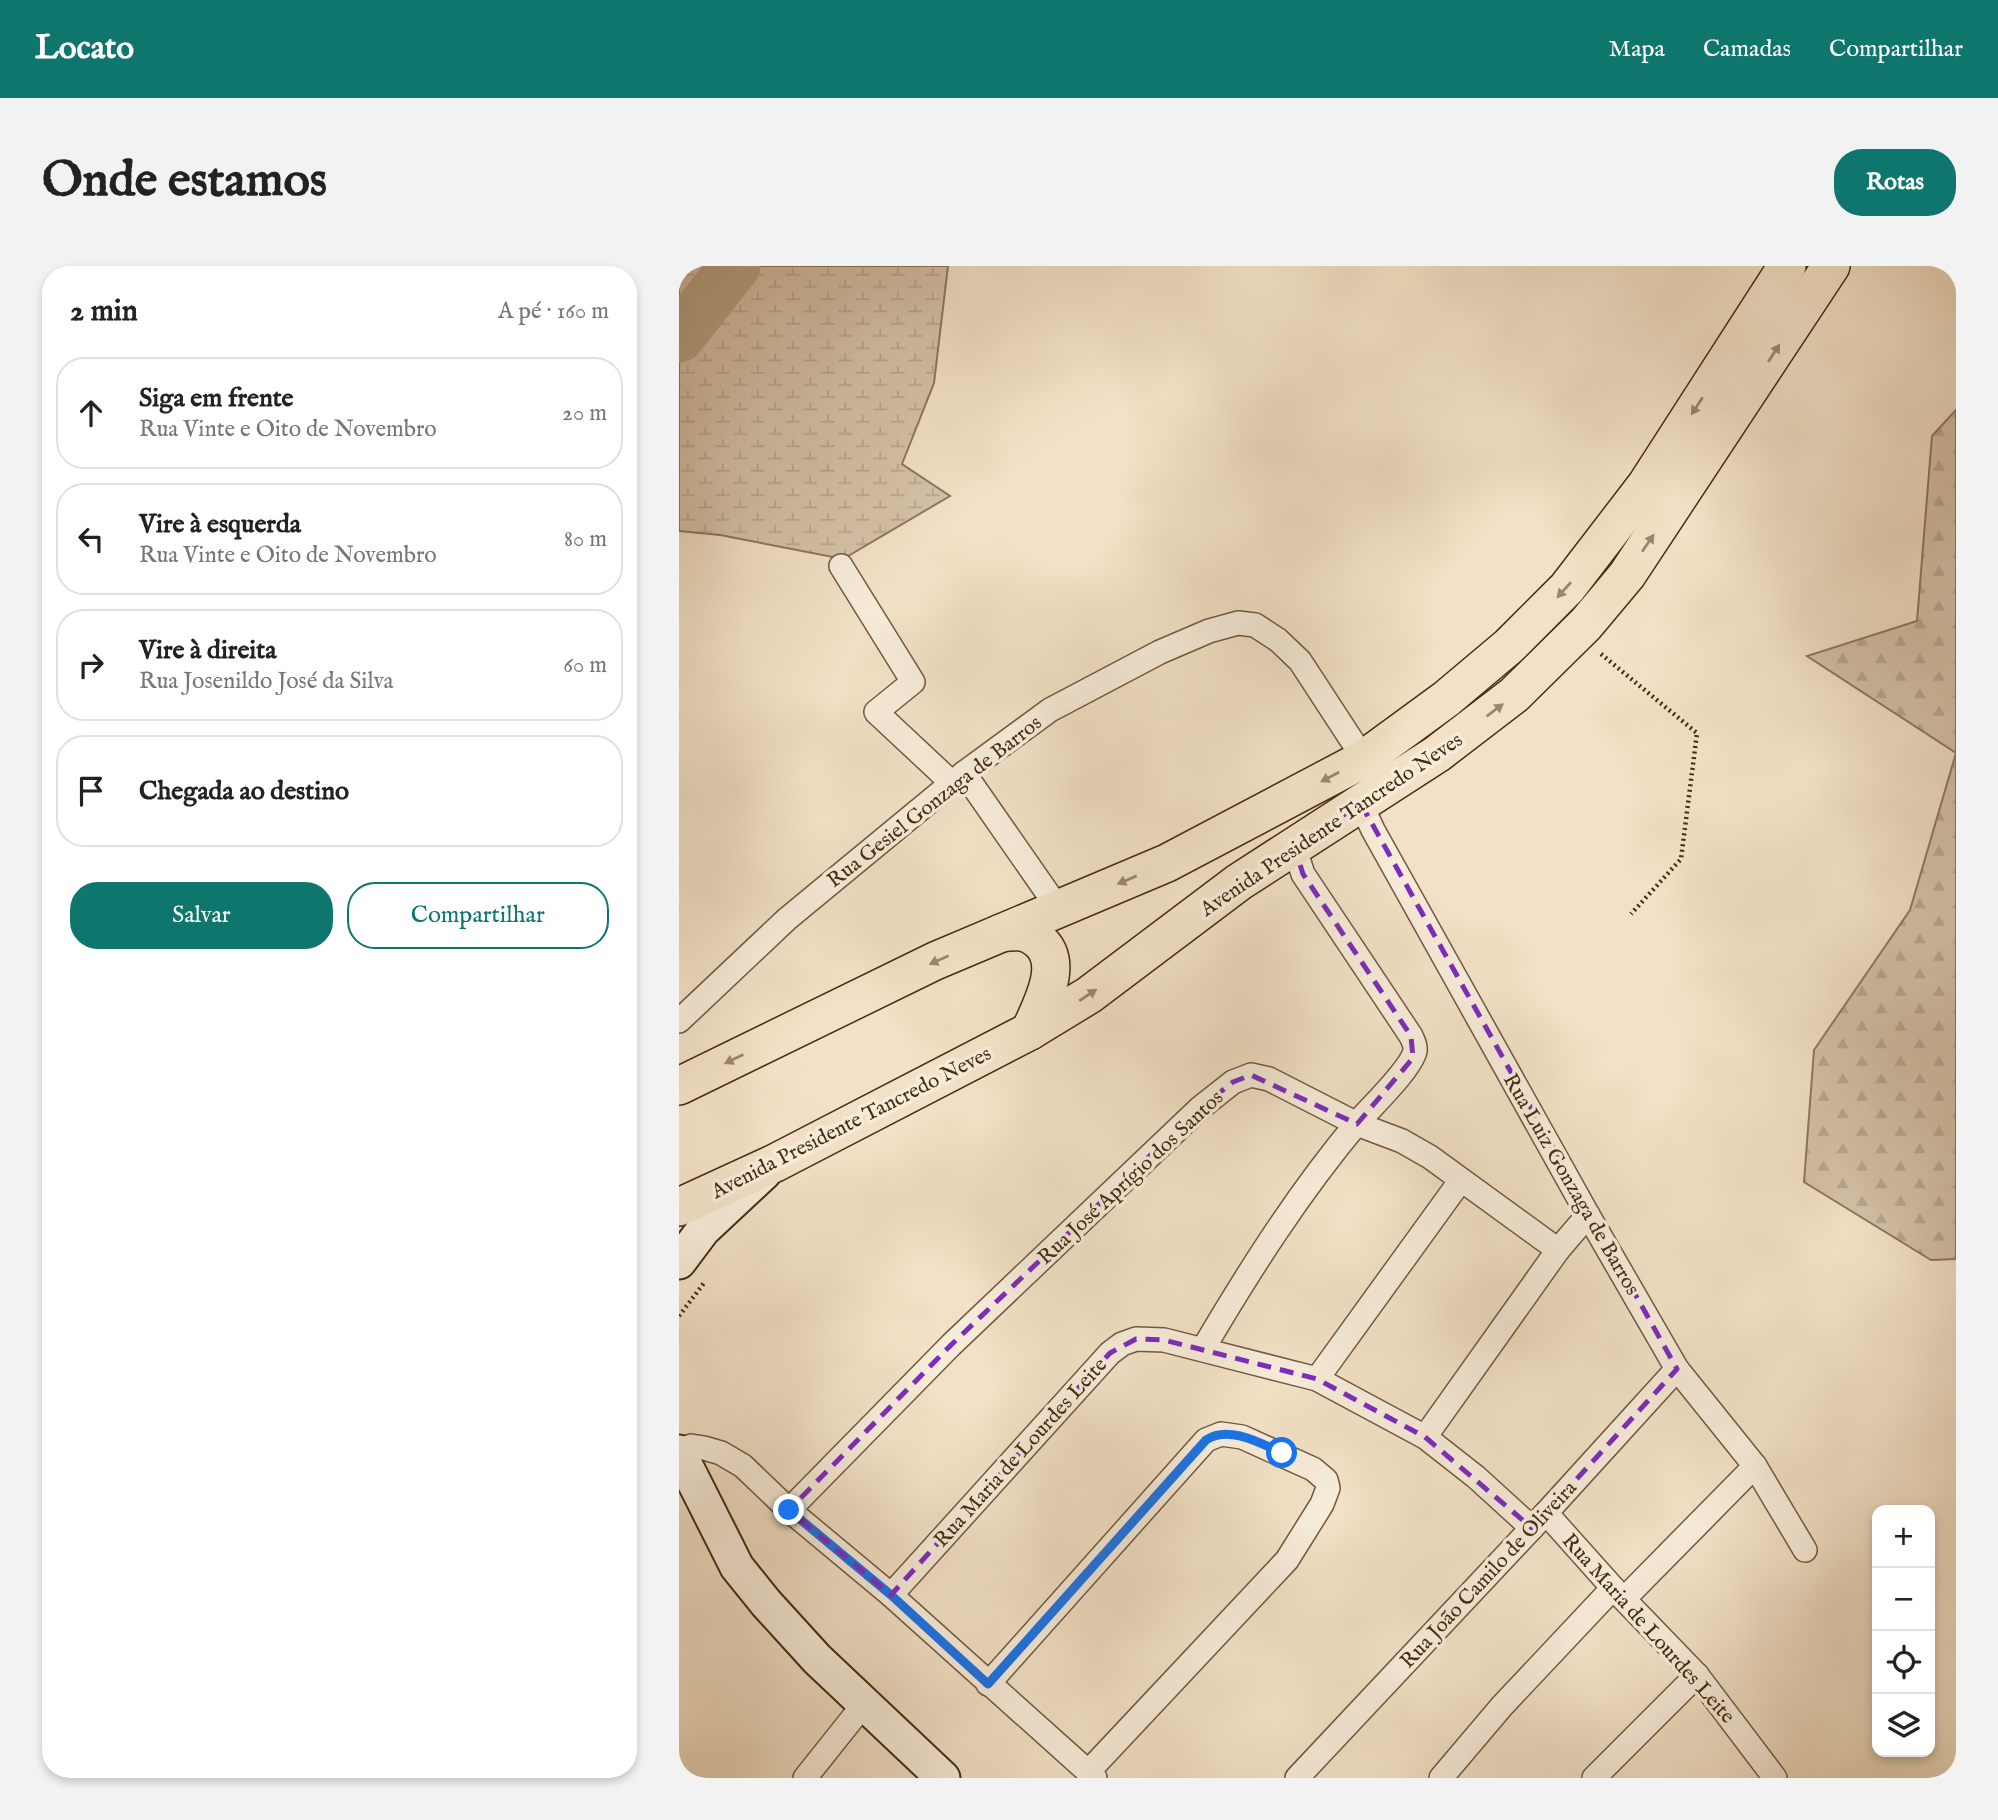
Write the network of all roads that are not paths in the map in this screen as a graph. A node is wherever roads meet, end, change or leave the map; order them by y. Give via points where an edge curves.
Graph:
1 (1787, 266) edge
2 (1831, 266) edge
3 (842, 566) dead end
4 (1364, 759) junction
5 (958, 778) junction
6 (1361, 804) junction
7 (1294, 846) junction
8 (1058, 908) junction
9 (1002, 933) junction
10 (679, 1021) edge
11 (1030, 1031) junction
12 (680, 1084) edge
13 (1357, 1124) junction
14 (775, 1163) junction
15 (1461, 1180) junction
16 (679, 1207) edge
17 (1588, 1215) junction
18 (1558, 1250) junction
19 (679, 1262) edge
20 (1203, 1349) junction
21 (1677, 1369) junction
22 (1317, 1379) junction
23 (1425, 1437) junction
24 (679, 1452) edge
25 (1755, 1466) junction
26 (789, 1510) junction
27 (1539, 1520) junction
28 (1805, 1550) dead end
29 (1619, 1593) junction
30 (891, 1595) junction
31 (1697, 1675) junction
32 (988, 1684) junction
33 (864, 1704) junction
34 (1092, 1775) edge
35 (805, 1778) edge
36 (943, 1778) edge
37 (1297, 1778) edge
38 (1441, 1778) edge
39 (1594, 1778) edge
40 (1775, 1778) edge

1 -> 4 main road, Avenida Presidente Tancredo Neves via 1646,485 1567,588 1509,646
6 -> 2 main road, Avenida Presidente Tancredo Neves via 1514,695 1586,624 1627,575
3 - 5 street via 913,682 876,712
4 - 5 street, Rua Gesiel Gonzaga de Barros via 1300,661 1255,625 1238,623 1160,652 1050,710
4 -> 8 main road, Avenida Presidente Tancredo Neves via 1167,863
5 - 8 street
5 - 10 street, Rua Gesiel Gonzaga de Barros via 787,919
6 - 7 main road, Avenida Presidente Tancredo Neves
6 - 17 street, Rua Luiz Gonzaga de Barros
11 -> 7 main road, Avenida Presidente Tancredo Neves via 1089,995
7 - 13 street via 1303,874 1415,1046 1413,1058
8 - 9 main road, Avenida Presidente Tancredo Neves
9 - 11 main road via 1020,930 1035,937 1050,955 1047,993
9 -> 12 main road, Avenida Presidente Tancredo Neves
11 - 14 main road, Avenida Presidente Tancredo Neves
13 - 15 street, Rua José Aprígio dos Santos via 1402,1141
13 - 20 street via 1268,1244
13 - 26 street, Rua José Aprígio dos Santos via 1269,1079 1251,1075 1233,1082 951,1345
14 - 16 main road, Avenida Presidente Tancredo Neves
14 - 19 main road via 703,1230
15 - 18 street, Rua José Aprígio dos Santos
15 - 22 street
17 - 18 street
17 - 21 street, Rua Luiz Gonzaga de Barros
18 - 23 street
20 - 22 street, Rua Maria de Lourdes Leite
20 - 30 street, Rua Maria de Lourdes Leite via 1136,1339 1116,1348
21 - 25 street, Rua Luiz Gonzaga de Barros
21 - 27 street, Rua João Camilo de Oliveira
22 - 23 street, Rua Maria de Lourdes Leite
23 - 27 street, Rua Maria de Lourdes Leite
24 - 26 street via 691,1446 721,1452 743,1466
24 - 33 main road via 737,1567 817,1659
25 - 28 street, Rua Luiz Gonzaga de Barros
25 - 29 street
26 - 30 street
27 - 29 street, Rua Maria de Lourdes Leite
27 - 37 street, Rua João Camilo de Oliveira
29 - 31 street, Rua Maria de Lourdes Leite
29 - 38 street via 1502,1706
30 - 32 street
31 - 39 street
31 - 40 street, Rua Maria de Lourdes Leite
32 - 34 street
32 - 34 street via 1212,1436 1242,1437 1313,1469 1326,1480 1322,1504 1287,1560
33 - 35 street
33 - 36 main road

